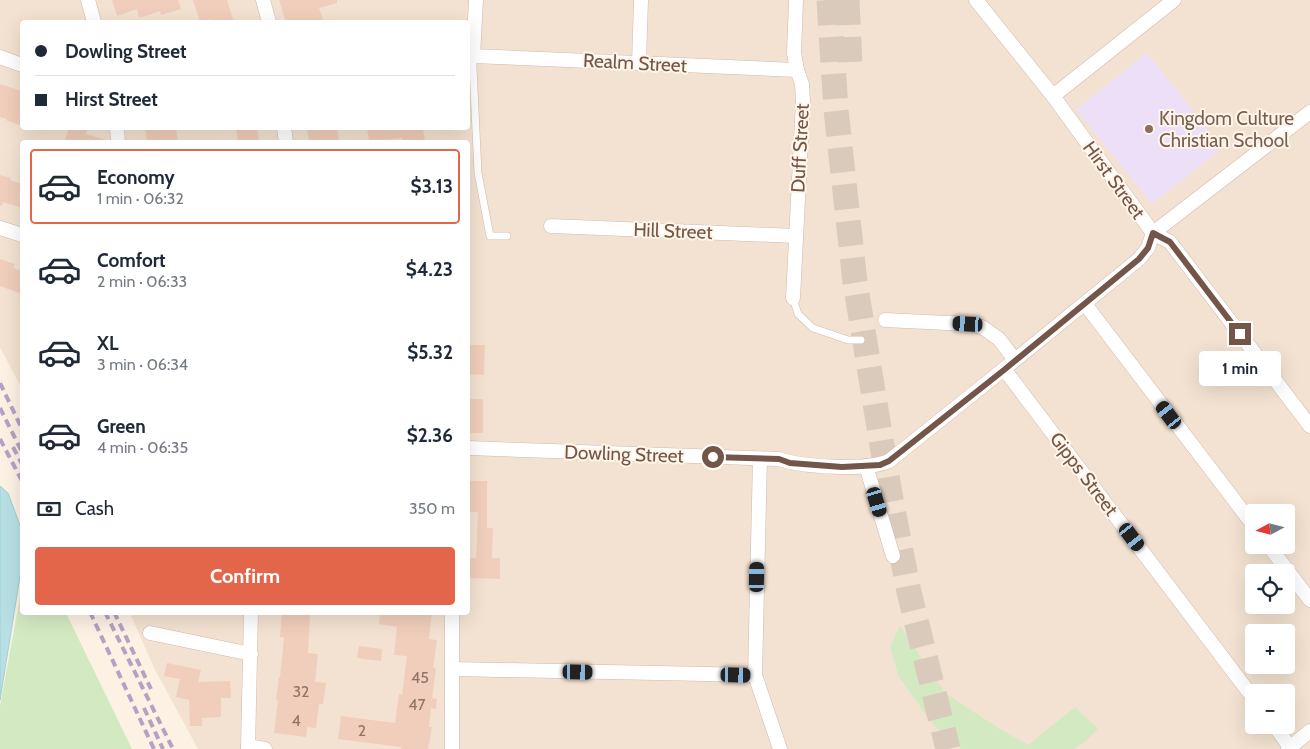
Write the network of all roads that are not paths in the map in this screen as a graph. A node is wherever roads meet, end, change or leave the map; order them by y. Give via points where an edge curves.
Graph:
1 (88, 0) edge
2 (263, 0) edge
3 (476, 0) edge
4 (641, 0) edge
5 (796, 0) edge
6 (976, 0) edge
7 (1174, 0) edge
8 (93, 20) edge
9 (268, 20) edge
10 (473, 56) junction
11 (0, 57) edge
12 (639, 63) junction
13 (20, 64) edge
14 (797, 70) junction
15 (1053, 96) junction
16 (1310, 112) edge
17 (551, 226) dead end
18 (0, 228) edge
19 (1153, 233) junction
20 (20, 234) edge
21 (508, 236) dead end
22 (796, 236) junction
23 (793, 298) joint
24 (1085, 304) junction
25 (885, 320) dead end
26 (861, 340) dead end
27 (1015, 360) junction
28 (1004, 370) junction
29 (1310, 426) edge
30 (470, 448) edge
31 (760, 458) junction
32 (866, 466) junction
33 (1245, 514) edge
34 (1275, 554) edge
35 (893, 556) dead end
36 (1310, 600) edge
37 (251, 615) edge
38 (452, 615) edge
39 (150, 633) dead end
40 (251, 654) junction
41 (453, 669) junction
42 (755, 675) junction
43 (1245, 687) edge
44 (1310, 731) edge
45 (1280, 734) edge
46 (248, 748) edge
47 (1289, 748) edge
48 (265, 749) edge
49 (452, 749) edge
50 (780, 749) edge

1 - 8 street
2 - 9 street
3 - 10 street
4 - 12 street
5 - 14 street, Duff Street via 794,53
6 - 15 street, Hirst Street
7 - 15 street
10 - 12 street, Realm Street
10 - 21 lane via 478,173 484,210 490,236
11 - 13 street
12 - 14 street, Realm Street
14 - 22 street, Duff Street via 803,100
15 - 19 street, Hirst Street
16 - 19 street, Dowling Street
17 - 22 street, Hill Street
18 - 20 street
19 - 24 street, Dowling Street via 1148,248 1139,259
19 - 29 street, Hirst Street via 1170,242
22 - 23 street, Duff Street
23 - 26 lane via 798,314 814,328 848,340
24 - 27 street, Dowling Street
24 - 33 street
25 - 27 street via 982,327 998,339
27 - 28 street, Dowling Street
28 - 32 street, Dowling Street via 889,461
28 - 43 street, Gipps Street
30 - 31 street, Dowling Street
31 - 32 street, Dowling Street via 842,467
31 - 42 street
32 - 35 street
34 - 36 street
37 - 40 street
38 - 41 street
39 - 40 street
40 - 46 street
41 - 42 street
41 - 49 street
42 - 50 street
44 - 47 street
45 - 47 street
46 - 48 street

